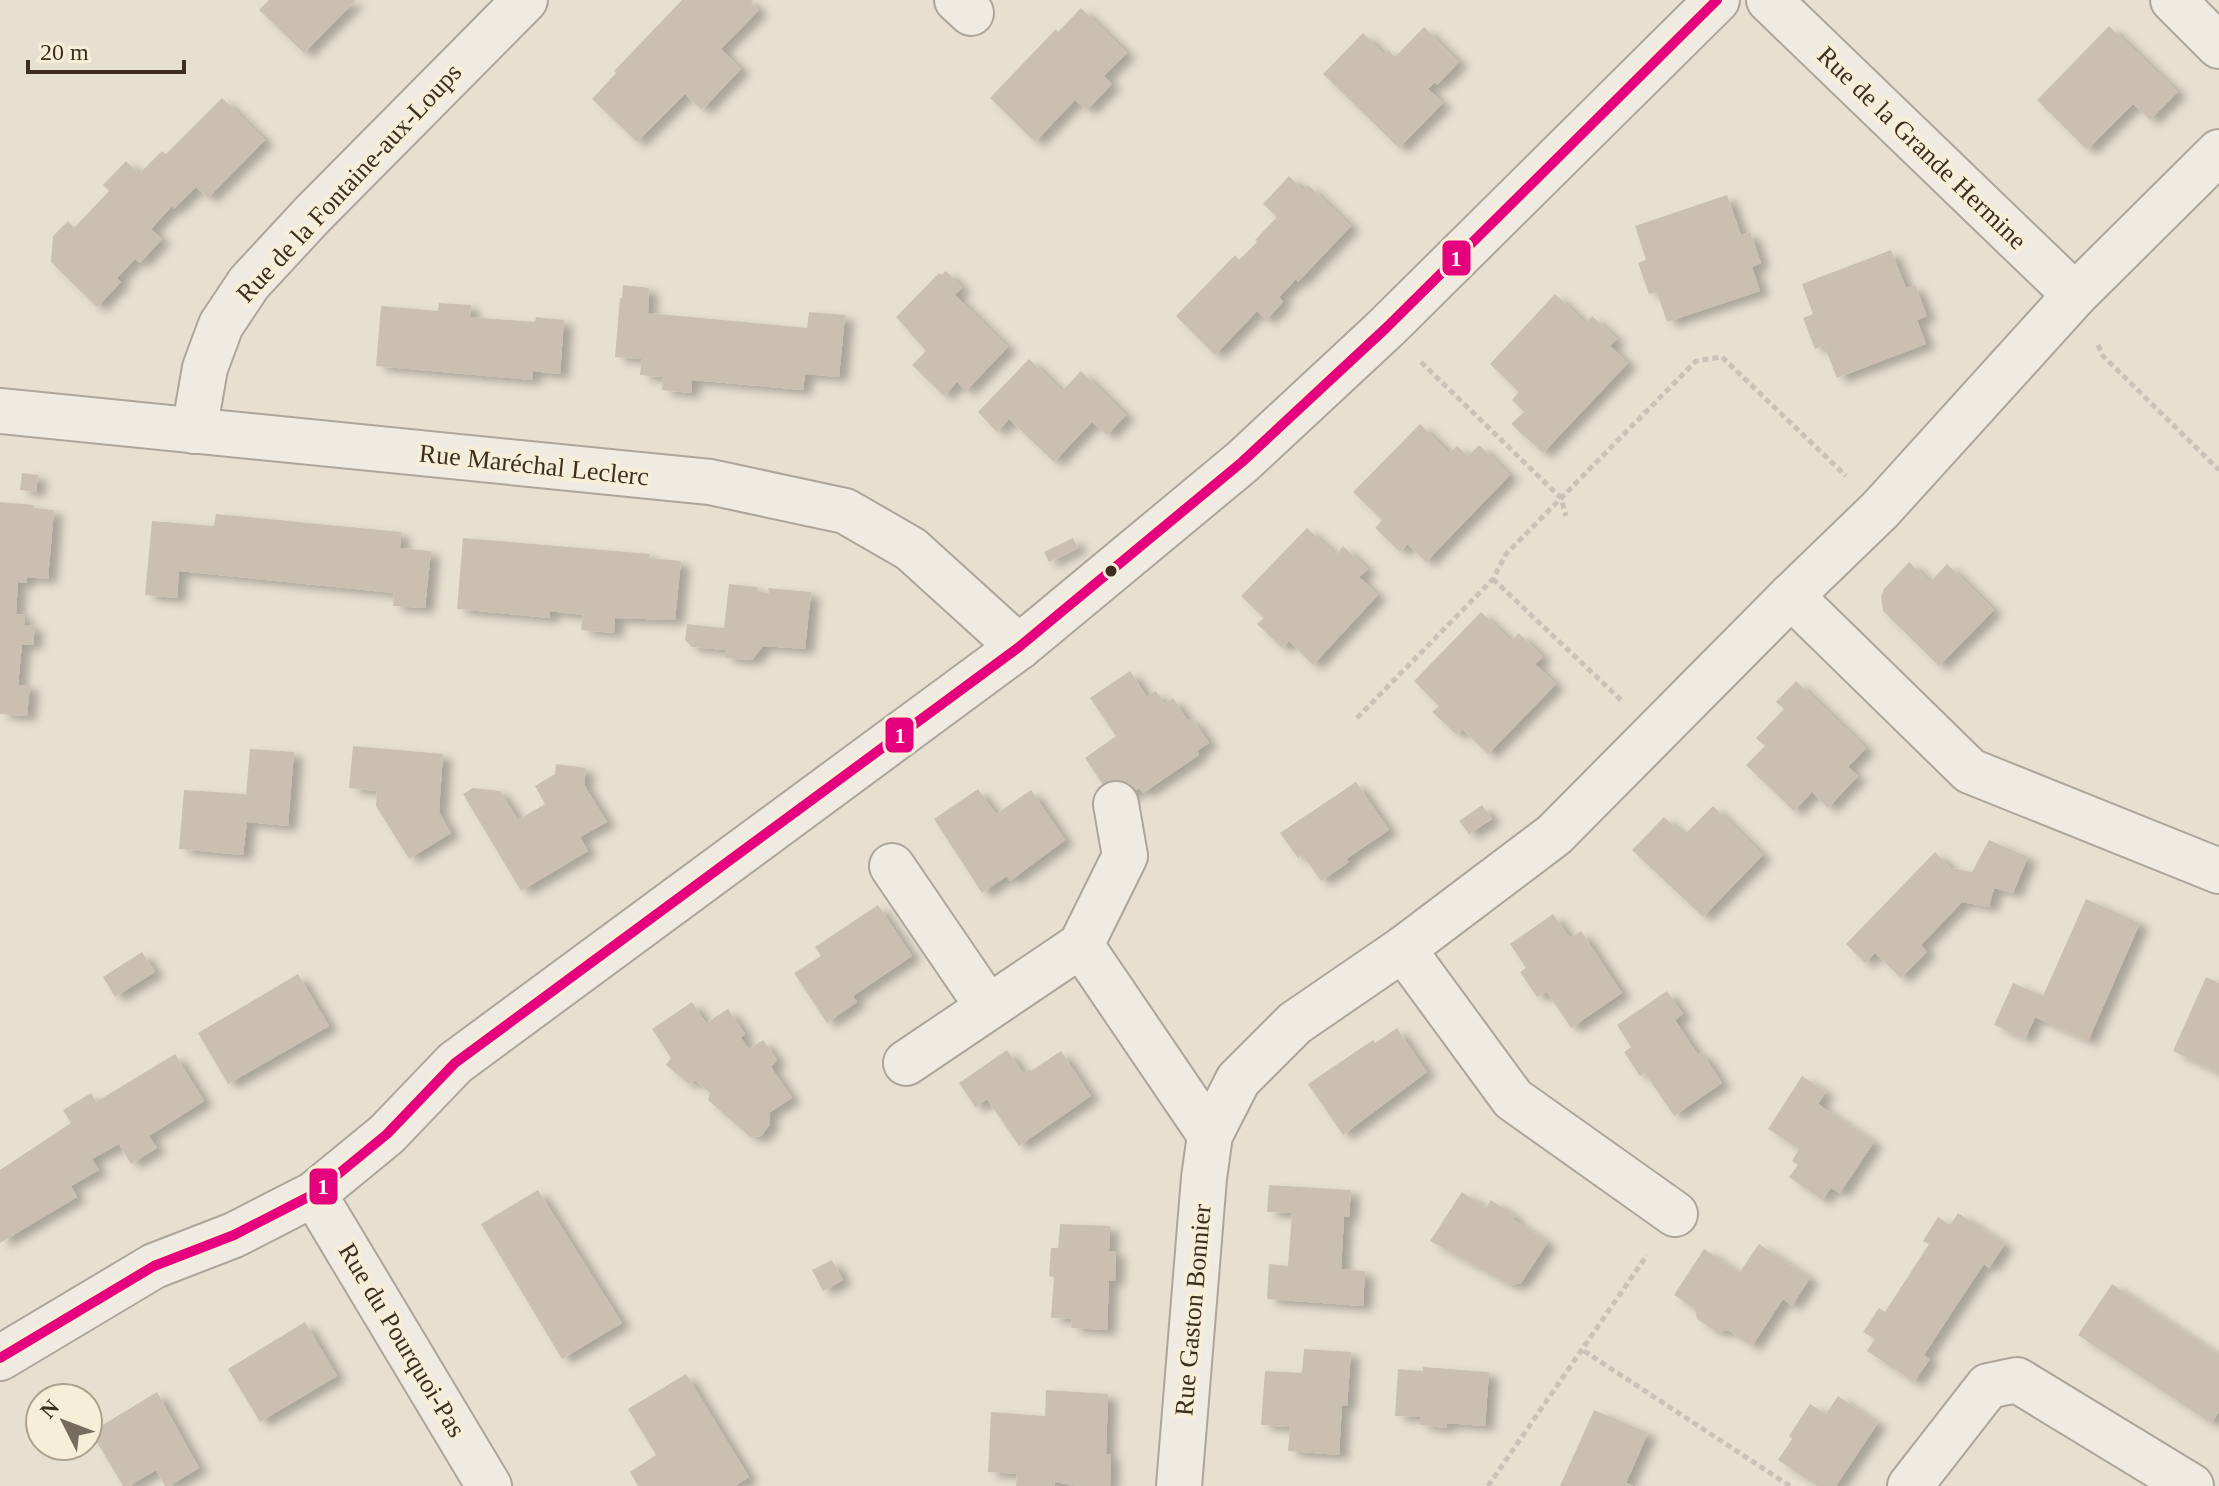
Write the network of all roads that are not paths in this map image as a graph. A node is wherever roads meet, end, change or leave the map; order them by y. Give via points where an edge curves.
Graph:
1 (525, 0) edge
2 (1717, 0) edge
3 (1769, 0) edge
4 (2173, 0) edge
5 (2219, 46) edge
6 (2219, 152) edge
7 (2075, 295) junction
8 (0, 411) edge
9 (194, 431) junction
10 (1791, 596) junction
11 (1019, 647) junction
12 (1116, 804) dead end
13 (892, 866) dead end
14 (2219, 871) edge
15 (1081, 945) junction
16 (1403, 949) junction
17 (988, 1007) junction
18 (906, 1063) dead end
19 (1210, 1135) junction
20 (314, 1194) junction
21 (1675, 1214) road end
22 (0, 1358) edge
23 (489, 1486) edge
24 (1179, 1486) edge
25 (1910, 1486) edge
26 (2191, 1486) edge

1 - 9 street, Rue de la Fontaine-aux-Loups via 249,283 221,325 205,368
2 - 11 street via 1386,328 1242,462
3 - 7 street, Rue de la Grande Hermine
4 - 5 street
6 - 7 street, Rue Gaston Bonnier
7 - 10 street, Rue Gaston Bonnier via 1880,510
8 - 9 street, Rue Maréchal Leclerc
9 - 11 street, Rue Maréchal Leclerc via 710,482 845,511 911,549
10 - 14 street via 1970,771
10 - 16 street, Rue Gaston Bonnier via 1554,835
11 - 20 street via 455,1063 387,1134
12 - 15 street via 1125,856
13 - 17 street
15 - 17 street
15 - 19 street
16 - 19 street, Rue Gaston Bonnier via 1295,1023 1238,1080
16 - 21 street via 1513,1099
17 - 18 street
19 - 24 street, Rue Gaston Bonnier
20 - 22 street via 234,1235 154,1266
20 - 23 street, Rue du Pourquoi-Pas
25 - 26 street via 1988,1386 2017,1380

